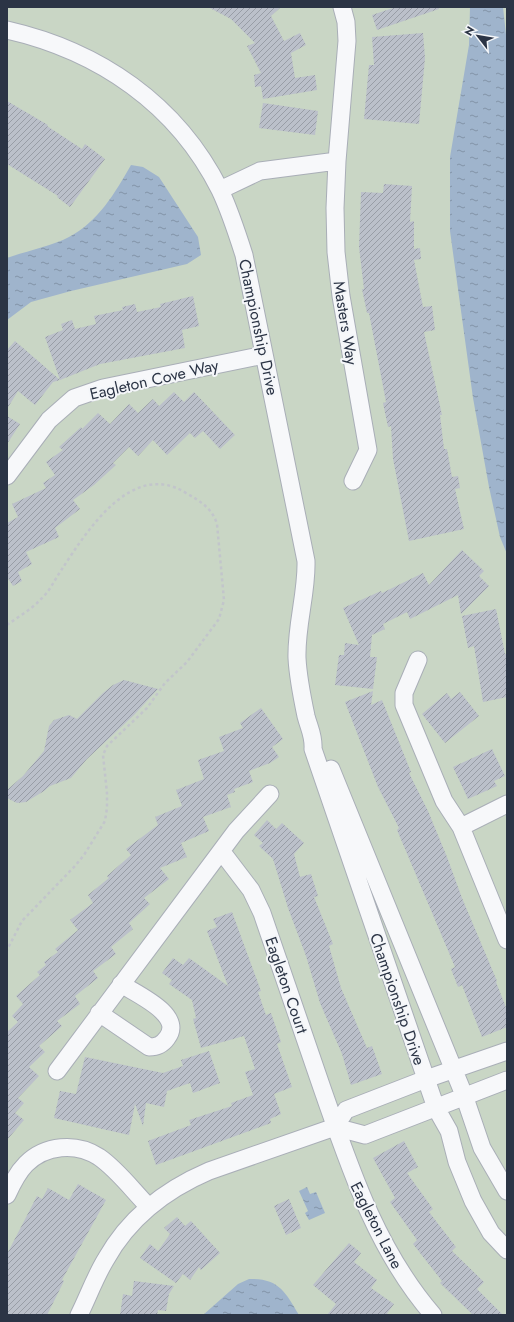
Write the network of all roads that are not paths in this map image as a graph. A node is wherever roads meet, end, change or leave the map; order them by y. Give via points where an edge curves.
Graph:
1 (342, 7) edge
2 (7, 30) edge
3 (337, 160) junction
4 (220, 190) junction
5 (264, 355) junction
6 (7, 476) edge
7 (353, 480) dead end
8 (418, 660) dead end
9 (313, 738) junction
10 (270, 794) dead end
11 (507, 804) edge
12 (461, 828) junction
13 (222, 852) junction
14 (507, 940) edge
15 (121, 984) junction
16 (99, 1013) junction
17 (507, 1051) edge
18 (57, 1071) dead end
19 (454, 1071) junction
20 (426, 1079) junction
21 (507, 1080) edge
22 (464, 1095) junction
23 (436, 1108) junction
24 (335, 1127) junction
25 (507, 1191) edge
26 (7, 1195) edge
27 (149, 1207) junction
28 (507, 1250) edge
29 (79, 1315) edge
30 (433, 1315) edge

1 - 3 street, Masters Way via 347,32
2 - 4 street, Championship Drive via 48,41 81,54 112,71 140,92 185,136
3 - 4 street via 260,171
3 - 7 street, Masters Way via 337,260 368,450
4 - 5 street, Championship Drive via 234,221 244,255
5 - 6 street, Eagleton Cove Way via 103,388 74,398 49,420
5 - 9 street, Championship Drive via 306,560 297,658 300,690
8 - 12 street via 404,693 404,705 444,801
9 - 19 street, Championship Drive via 320,744
9 - 20 street, Championship Drive via 312,748
10 - 13 street via 236,831
11 - 12 street
12 - 14 street
13 - 15 street
13 - 24 street, Eagleton Court via 251,890 262,912
15 - 16 street
15 - 16 street via 166,1013 172,1026 164,1043 149,1047
16 - 18 street
17 - 19 street
19 - 20 street
19 - 22 street, Championship Drive
20 - 23 street, Championship Drive
20 - 24 street via 346,1110
21 - 22 street
22 - 23 street
22 - 25 street, Championship Drive via 482,1148
23 - 24 street via 365,1135
23 - 28 street, Championship Drive via 449,1131 457,1162 473,1201 491,1233
24 - 27 street via 209,1170 178,1186
24 - 30 street, Eagleton Lane via 356,1186 382,1240 402,1274
26 - 27 street via 19,1172 34,1158 52,1149 71,1147 100,1158
27 - 29 street via 128,1228 109,1254

